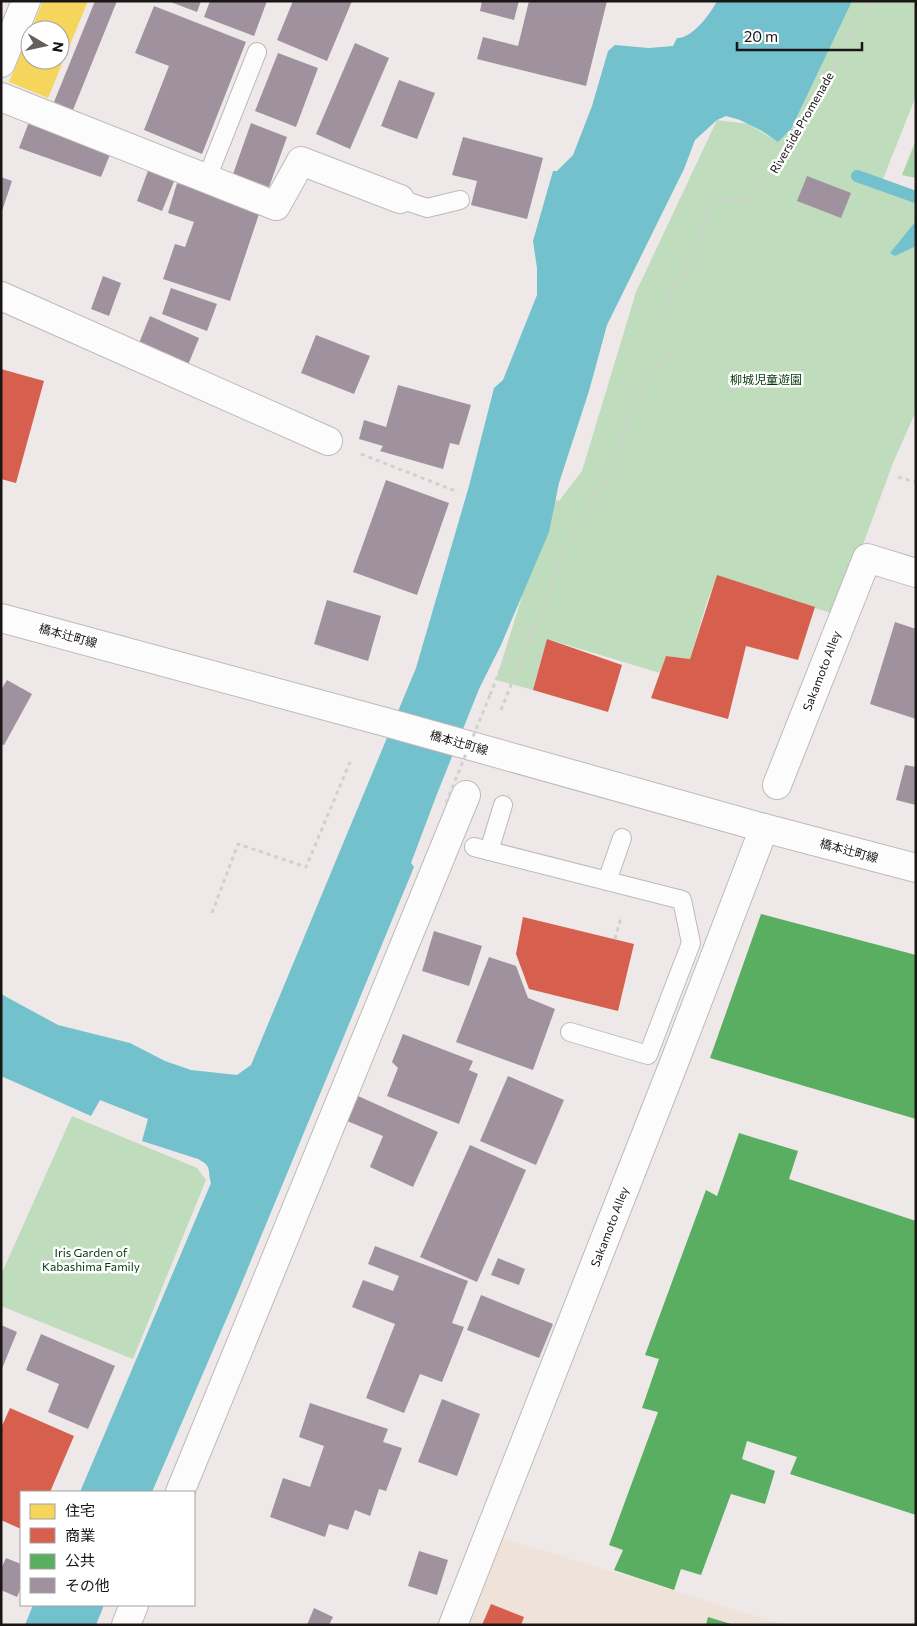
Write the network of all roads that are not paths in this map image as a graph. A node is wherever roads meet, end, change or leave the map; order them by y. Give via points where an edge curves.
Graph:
1 (26, 1) edge
2 (257, 52) dead end
3 (1, 63) edge
4 (1, 97) edge
5 (207, 178) junction
6 (400, 199) joint
7 (460, 200) dead end
8 (1, 296) edge
9 (328, 441) road end
10 (916, 572) edge
11 (1, 618) edge
12 (778, 785) dead end
13 (456, 799) road end
14 (503, 805) dead end
15 (764, 828) junction
16 (622, 838) dead end
17 (916, 868) edge
18 (607, 882) junction
19 (692, 943) junction
20 (717, 953) junction
21 (570, 1032) dead end
22 (648, 1055) junction
23 (674, 1063) junction
24 (180, 1491) edge
25 (134, 1606) edge
26 (126, 1625) edge
27 (453, 1625) edge

1 - 3 street
2 - 5 lane
4 - 5 street
5 - 6 street via 276,206 301,161
6 - 7 lane via 427,208
8 - 9 street
10 - 12 street, Sakamoto Alley via 867,558
11 - 15 street, 橋本辻町線
13 - 24 street
14 - 18 lane via 481,849
15 - 17 street, 橋本辻町線
15 - 20 street, Sakamoto Alley
16 - 18 lane
18 - 19 lane via 682,900
19 - 20 lane
19 - 22 lane
20 - 23 street, Sakamoto Alley
21 - 22 lane
22 - 23 lane
23 - 27 street, Sakamoto Alley
25 - 26 street

